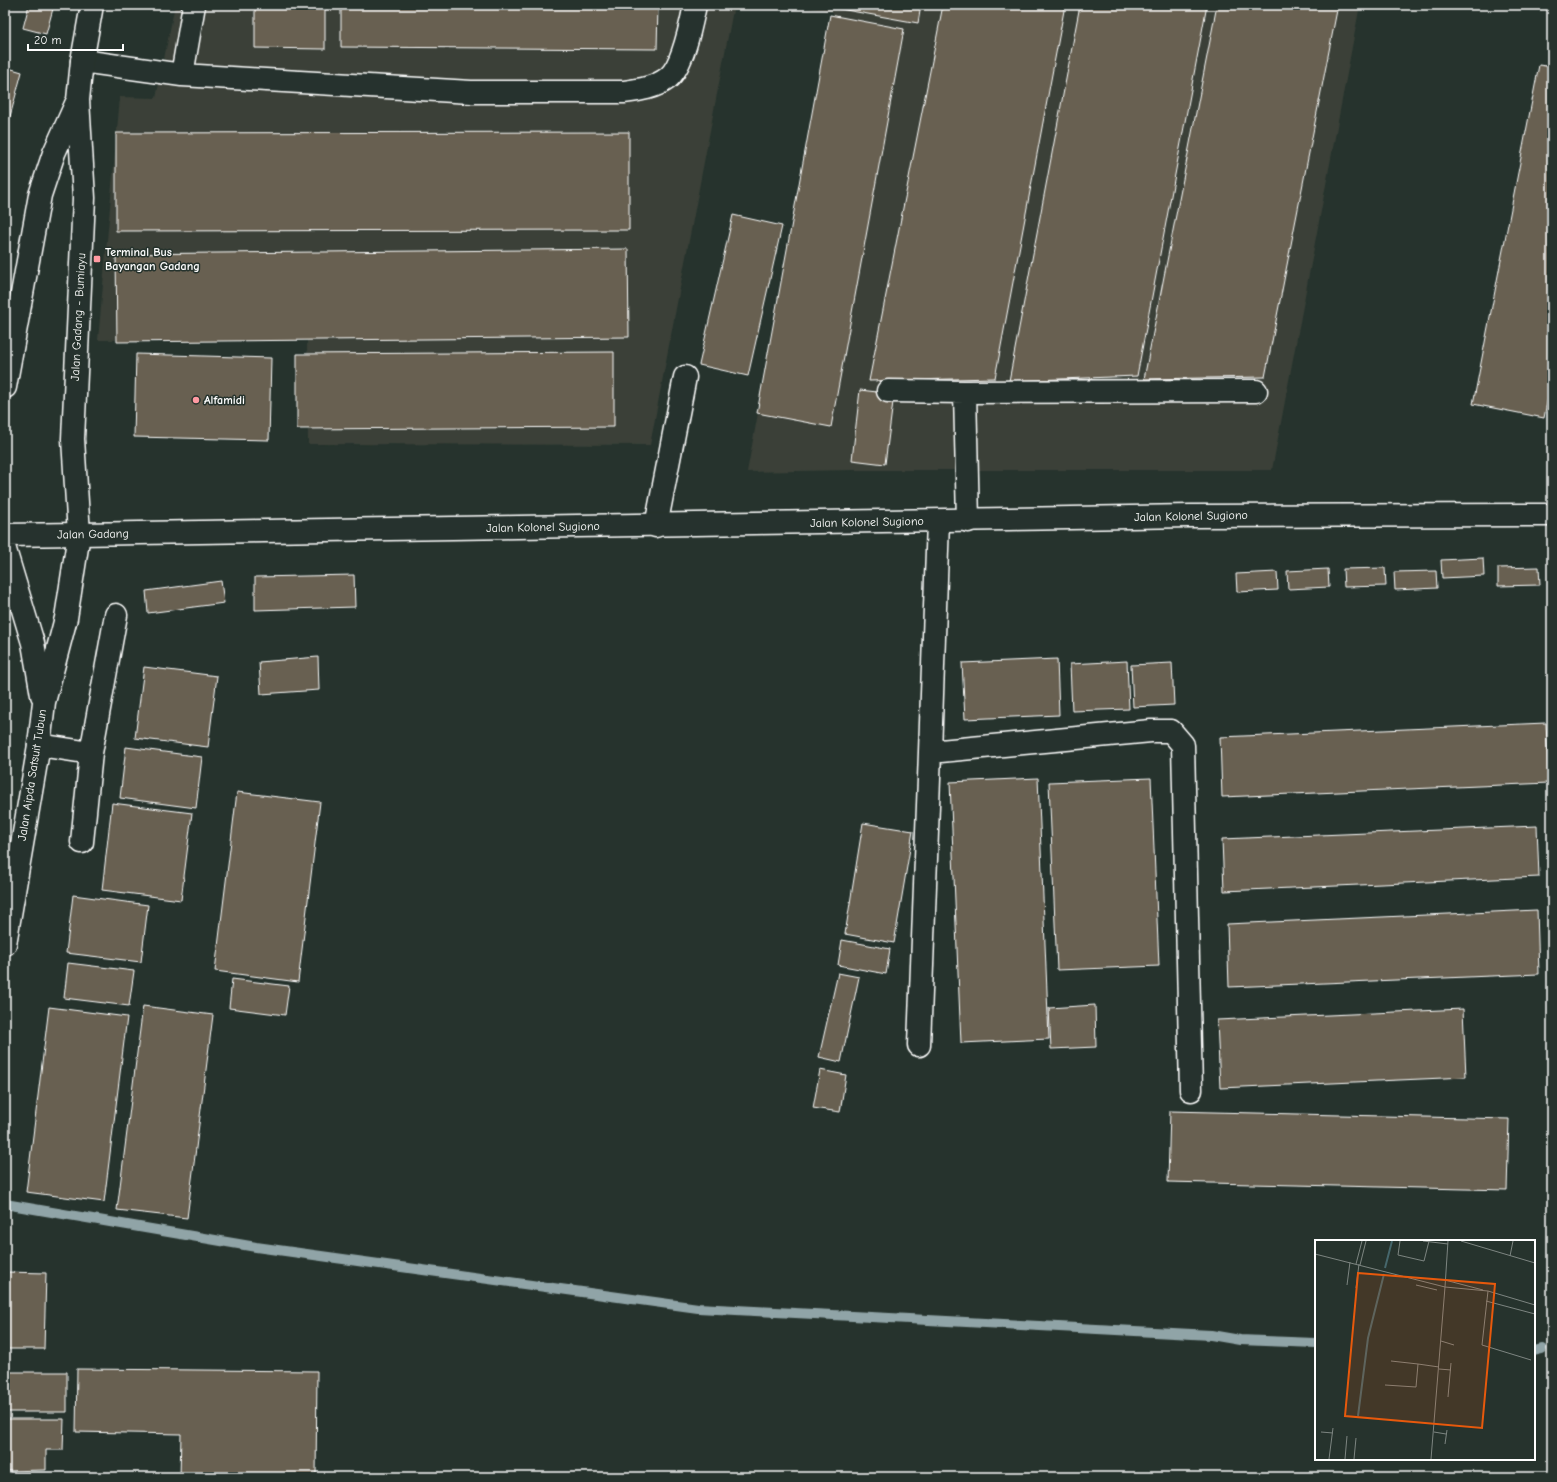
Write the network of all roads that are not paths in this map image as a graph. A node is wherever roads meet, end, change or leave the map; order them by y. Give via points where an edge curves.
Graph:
1 (92, 5) edge
2 (194, 5) edge
3 (695, 5) edge
4 (82, 61) junction
5 (182, 75) junction
6 (78, 100) junction
7 (685, 377) dead end
8 (5, 387) edge
9 (1256, 390) dead end
10 (888, 391) dead end
11 (965, 392) junction
12 (1552, 515) edge
13 (938, 520) junction
14 (968, 520) junction
15 (656, 526) junction
16 (182, 533) joint
17 (79, 534) junction
18 (5, 535) edge
19 (5, 550) edge
20 (116, 615) dead end
21 (44, 702) junction
22 (39, 745) junction
23 (91, 752) junction
24 (930, 752) junction
25 (82, 842) dead end
26 (5, 944) edge
27 (919, 1045) dead end
28 (1191, 1090) dead end

1 - 4 main road, Jalan Gadang - Bumiayu
2 - 5 main road
3 - 5 main road via 680,61 668,78 645,89 624,92 472,92
4 - 5 main road
4 - 6 main road, Jalan Gadang - Bumiayu
6 - 8 main road, Jalan Gadang - Bumiayu via 54,154 40,195
6 - 17 main road, Jalan Gadang - Bumiayu via 84,198 73,439
7 - 15 main road
9 - 11 main road
10 - 11 main road
11 - 14 main road
12 - 14 main road, Jalan Kolonel Sugiono via 1190,516
13 - 14 main road, Jalan Kolonel Sugiono
13 - 15 main road, Jalan Kolonel Sugiono
13 - 24 main road
15 - 16 main road, Jalan Kolonel Sugiono
16 - 17 main road, Jalan Gadang
17 - 18 main road, Jalan Gadang
17 - 21 main road, Jalan Aipda Satsuit Tubun via 66,618
19 - 21 main road, Jalan Aipda Satsuit Tubun via 33,643
20 - 23 main road
21 - 22 main road, Jalan Aipda Satsuit Tubun
22 - 23 main road
22 - 26 main road, Jalan Aipda Satsuit Tubun
23 - 25 main road
24 - 27 main road
24 - 28 main road via 1151,731 1171,731 1183,745

